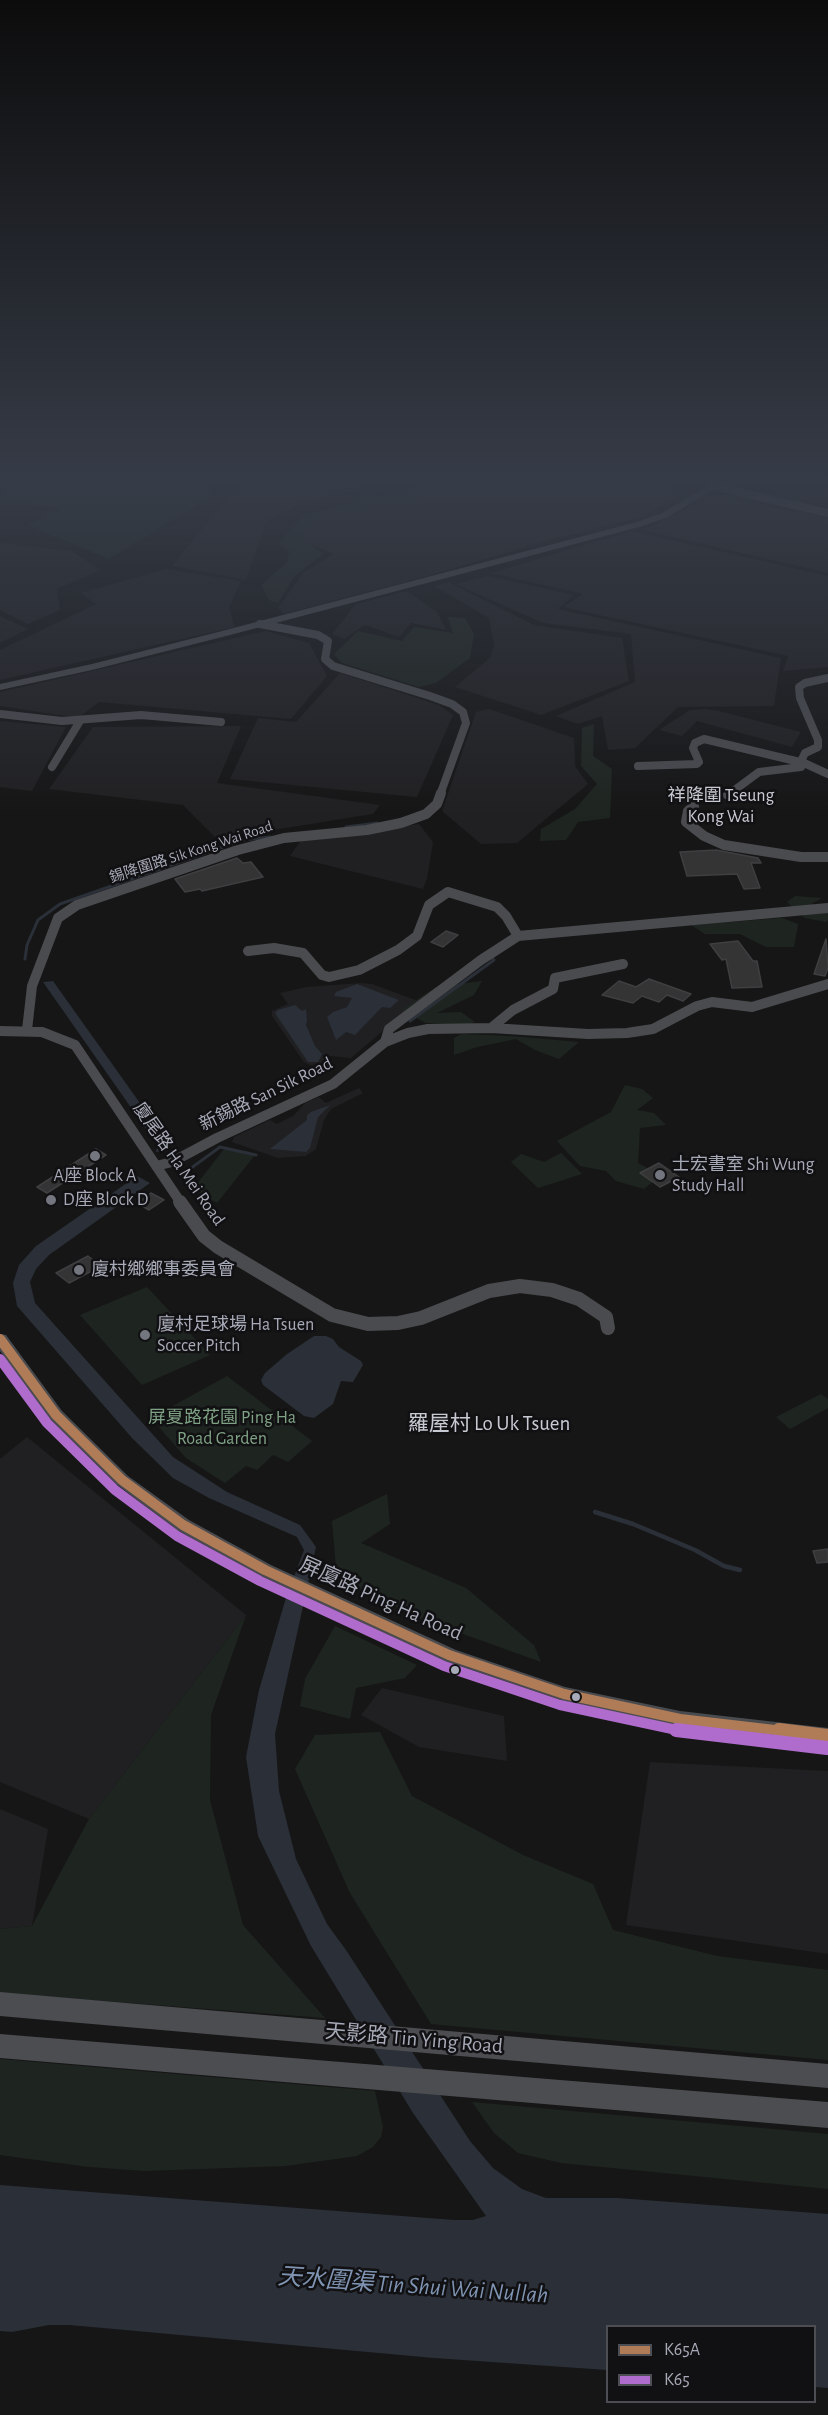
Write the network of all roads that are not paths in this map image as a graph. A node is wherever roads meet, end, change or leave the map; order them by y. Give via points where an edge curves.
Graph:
1 (387, 591) edge
2 (260, 624) junction
3 (828, 678) edge
4 (0, 687) edge
5 (0, 714) edge
6 (80, 721) junction
7 (221, 722) dead end
8 (806, 764) junction
9 (638, 766) dead end
10 (52, 767) dead end
11 (828, 774) edge
12 (728, 795) dead end
13 (694, 806) dead end
14 (828, 857) edge
15 (828, 908) edge
16 (518, 936) junction
17 (248, 951) dead end
18 (623, 964) dead end
19 (828, 984) edge
20 (491, 1028) junction
21 (27, 1030) junction
22 (0, 1031) edge
23 (385, 1042) junction
24 (156, 1166) junction
25 (608, 1328) dead end
26 (0, 1339) edge
27 (828, 1736) edge
28 (0, 2004) edge
29 (0, 2046) edge
30 (828, 2076) edge
31 (828, 2115) edge

1 - 2 street
2 - 4 street
2 - 21 street, 錫降圍路 Sik Kong Wai Road via 318,634 328,641 328,663 430,696 463,712 466,723 437,804 401,823 284,838 238,850 77,905 58,918 32,986
3 - 8 street via 799,687 818,740 818,747 802,759
5 - 6 street
6 - 7 street via 141,715
6 - 10 street
8 - 9 street via 704,739 693,748 697,764
8 - 11 street
8 - 12 street via 759,772
13 - 14 street via 688,811 686,822 724,845 801,857
15 - 16 street
16 - 17 street via 497,907 448,892 429,905 417,936 359,970 329,977 322,975 303,953 274,948
16 - 23 street via 388,1029
18 - 20 street via 555,978 553,989 513,1010
19 - 20 street via 752,1007 712,1002 653,1029 627,1033
20 - 23 street via 428,1029
21 - 22 street, 廈尾路 Ha Mei Road
21 - 24 street, 廈尾路 Ha Mei Road via 57,1036 79,1049
23 - 24 street, 新錫路 San Sik Road via 333,1084 172,1162
24 - 25 street, 廈尾路 Ha Mei Road via 194,1223 211,1241 341,1318 368,1324 398,1323 489,1291 520,1286 579,1299 606,1317
26 - 27 street, 屏廈路 Ping Ha Road via 56,1415 122,1480 209,1541 289,1581 449,1655 564,1694 680,1719
28 - 30 main road, 天影路 Tin Ying Road
29 - 31 main road

